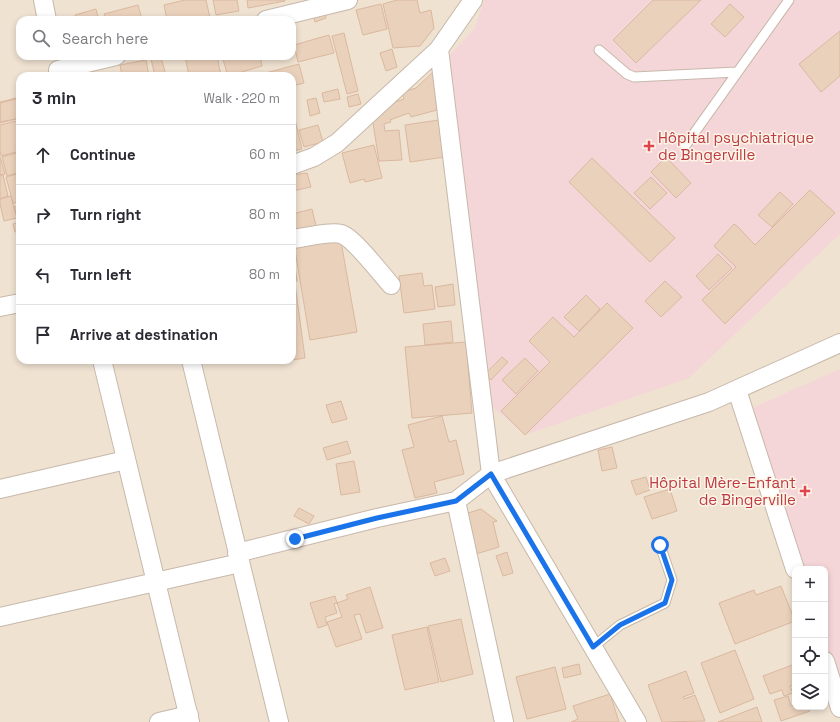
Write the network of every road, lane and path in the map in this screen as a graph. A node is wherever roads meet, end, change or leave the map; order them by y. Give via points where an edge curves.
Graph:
1 (43, 0) edge
2 (348, 0) edge
3 (473, 0) edge
4 (789, 0) edge
5 (299, 6) edge
6 (46, 16) edge
7 (275, 16) edge
8 (439, 49) junction
9 (599, 50) dead end
10 (95, 60) edge
11 (57, 67) edge
12 (737, 72) junction
13 (684, 146) dead end
14 (296, 164) edge
15 (296, 239) edge
16 (390, 285) dead end
17 (16, 304) edge
18 (0, 306) edge
19 (840, 343) edge
20 (103, 364) edge
21 (192, 364) edge
22 (737, 390) junction
23 (126, 460) junction
24 (491, 474) junction
25 (0, 489) edge
26 (456, 501) junction
27 (660, 545) dead end
28 (239, 558) junction
29 (794, 566) edge
30 (156, 582) junction
31 (0, 617) edge
32 (593, 647) junction
33 (828, 670) edge
34 (840, 708) edge
35 (190, 719) edge
36 (160, 722) edge
37 (279, 722) edge
38 (504, 722) edge
39 (637, 722) edge

1 - 6 street
2 - 5 street
3 - 8 street
4 - 12 lane
5 - 7 street
8 - 14 street via 336,143 314,157
8 - 24 street
9 - 12 lane via 634,77
10 - 11 street
12 - 13 lane
15 - 16 street via 342,234 352,240
17 - 18 street
19 - 22 street
20 - 23 street
21 - 28 street
22 - 24 street
22 - 29 street
23 - 25 street
23 - 30 street
24 - 26 street
24 - 32 street
26 - 28 street via 377,518
26 - 38 street
27 - 32 lane via 672,580 665,603 620,625
28 - 30 street
28 - 37 street
30 - 31 street
30 - 35 street
32 - 39 street
33 - 34 street
35 - 36 street

